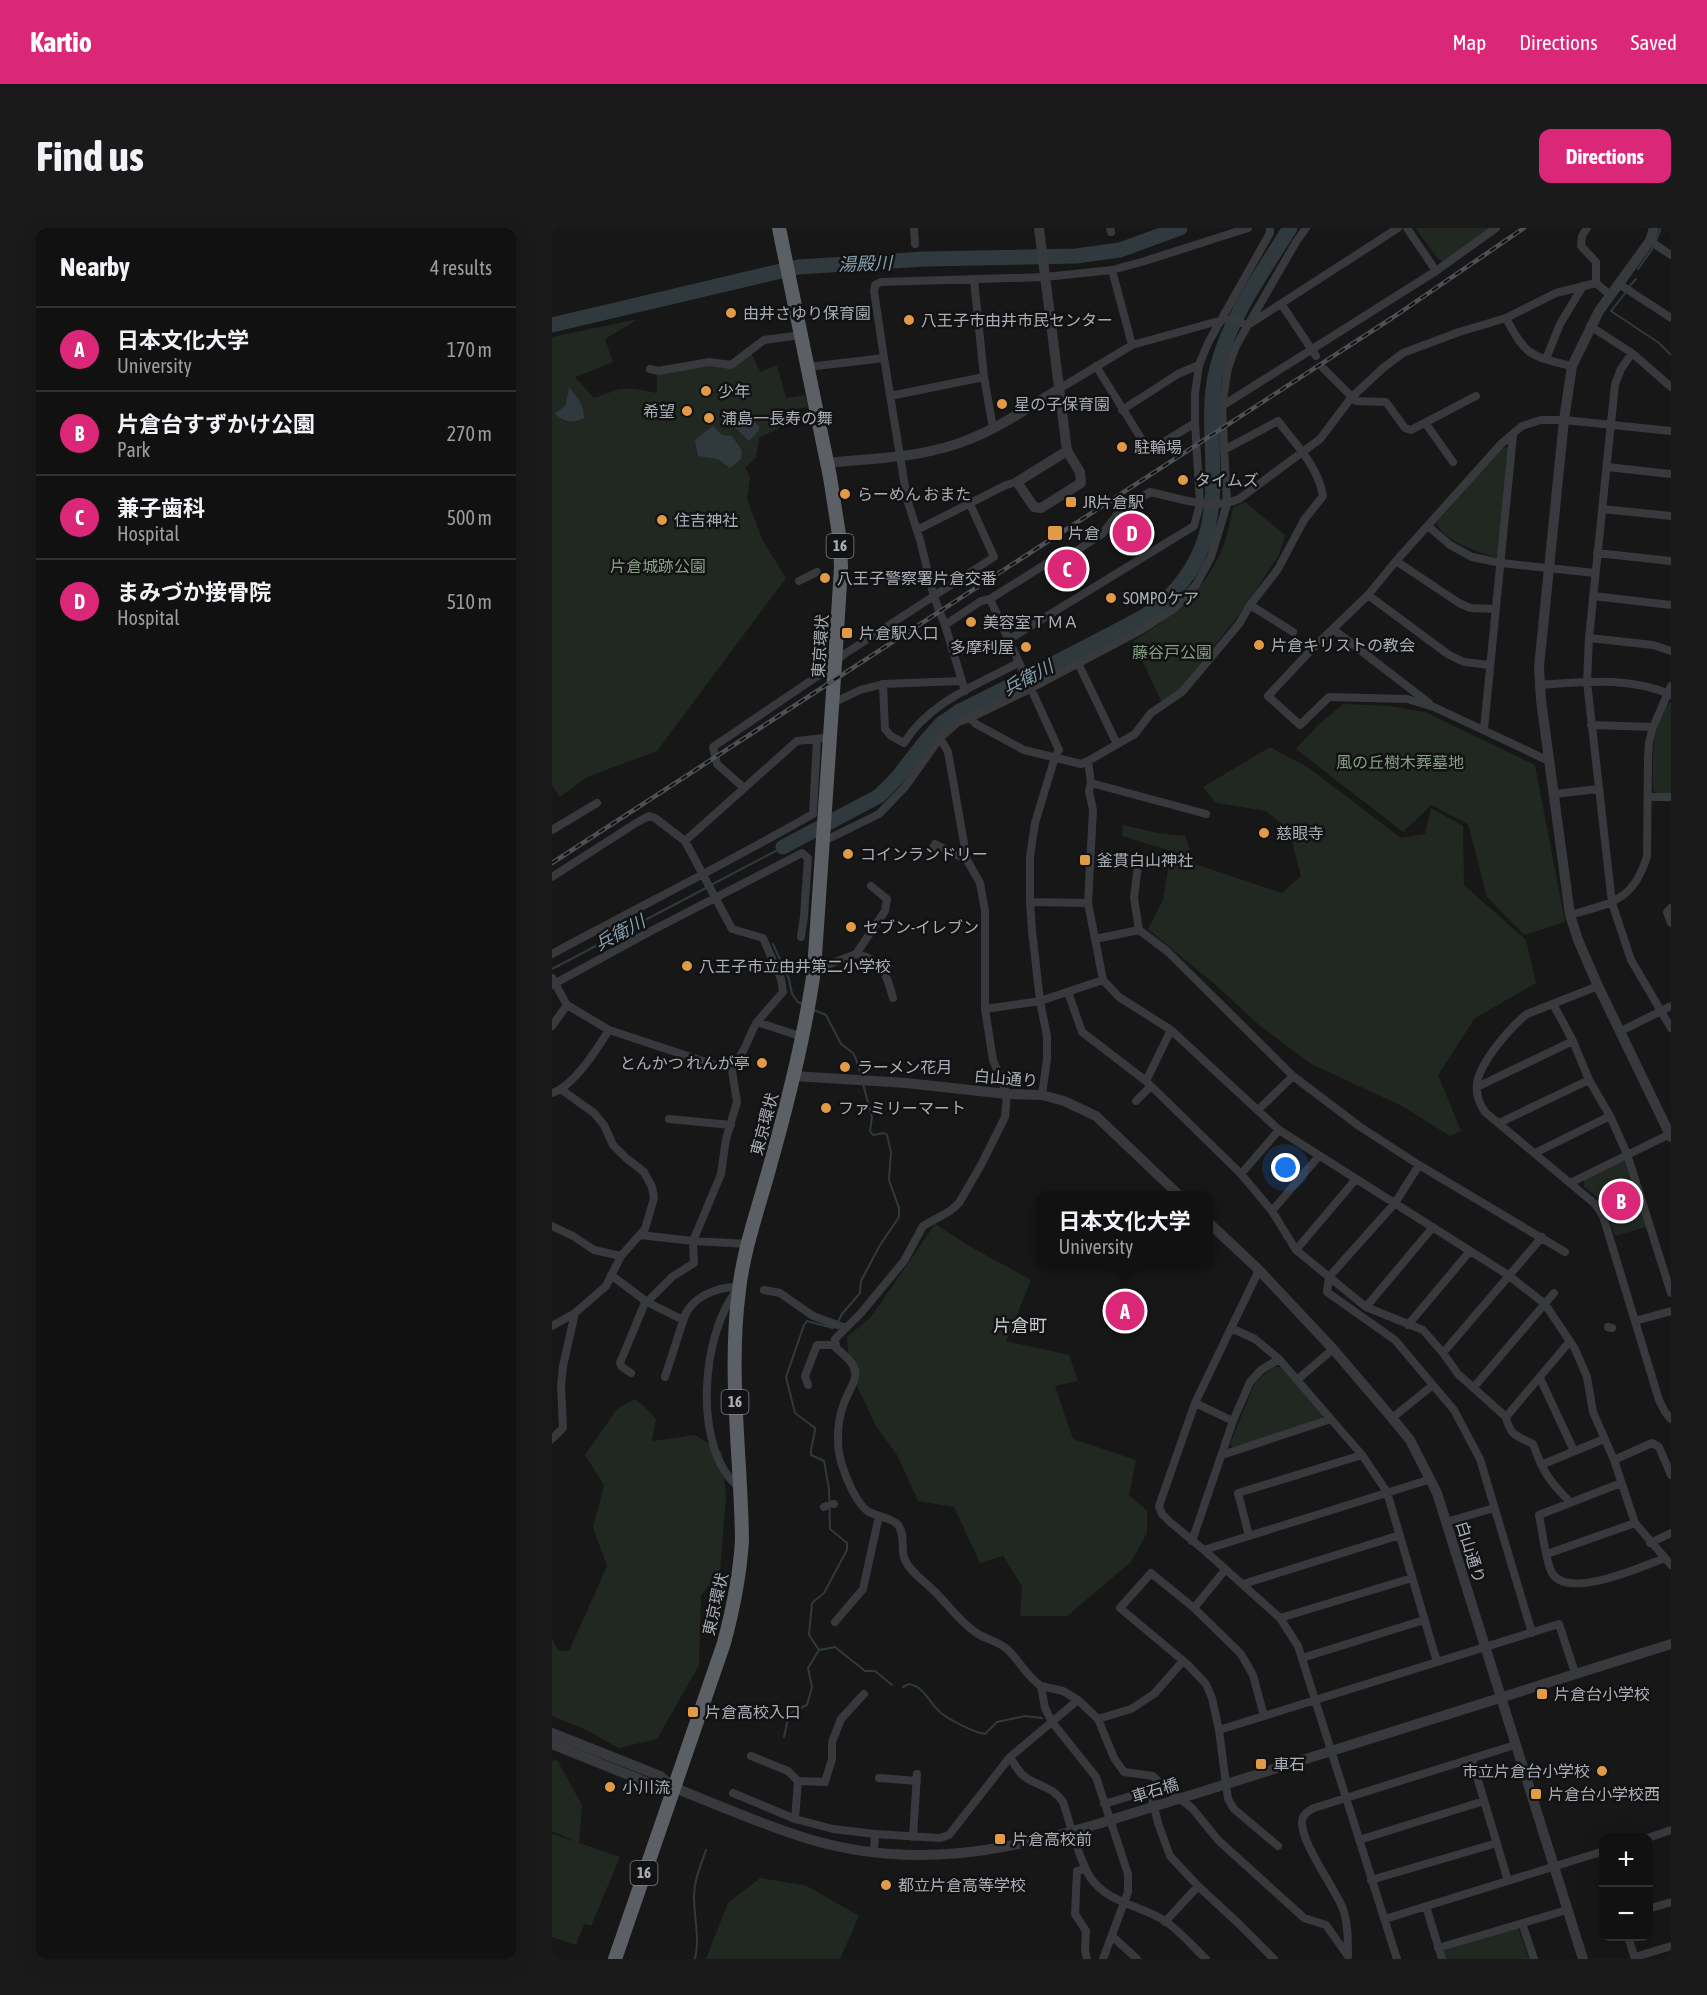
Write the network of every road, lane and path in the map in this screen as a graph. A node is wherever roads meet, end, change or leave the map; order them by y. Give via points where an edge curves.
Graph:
1 (779, 228) edge
2 (914, 228) edge
3 (1248, 228) edge
4 (1270, 228) edge
5 (1306, 228) edge
6 (1398, 228) edge
7 (1407, 228) edge
8 (1496, 228) edge
9 (1587, 228) edge
10 (1654, 228) edge
11 (1040, 233) edge
12 (1650, 241) junction
13 (915, 244) dead end
14 (1671, 255) edge
15 (1112, 270) junction
16 (1436, 271) junction
17 (1044, 273) junction
18 (974, 280) junction
19 (1596, 283) junction
20 (1583, 286) junction
21 (1624, 287) junction
22 (1610, 295) junction
23 (1282, 305) junction
24 (1506, 318) junction
25 (1671, 318) edge
26 (1224, 319) junction
27 (1245, 324) junction
28 (1590, 326) junction
29 (801, 335) junction
30 (1132, 345) junction
31 (1314, 353) junction
32 (1632, 353) junction
33 (884, 358) junction
34 (1546, 359) junction
35 (1199, 365) junction
36 (1096, 366) junction
37 (1572, 366) junction
38 (808, 367) junction
39 (1323, 368) dead end
40 (650, 369) dead end
41 (984, 377) junction
42 (1671, 387) edge
43 (1059, 389) junction
44 (890, 396) junction
45 (1476, 396) dead end
46 (1352, 398) junction
47 (1222, 406) junction
48 (1122, 410) junction
49 (1564, 420) junction
50 (1195, 423) junction
51 (1426, 424) junction
52 (1612, 424) junction
53 (993, 428) junction
54 (1671, 431) edge
55 (1513, 435) junction
56 (1224, 450) junction
57 (1067, 451) junction
58 (1301, 452) junction
59 (900, 456) junction
60 (1453, 462) dead end
61 (828, 463) junction
62 (1606, 467) junction
63 (1671, 474) edge
64 (1017, 482) junction
65 (970, 504) junction
66 (1200, 504) junction
67 (1227, 504) junction
68 (1602, 509) junction
69 (1671, 516) edge
70 (1428, 526) junction
71 (917, 530) junction
72 (1597, 553) junction
73 (1396, 561) junction
74 (1671, 561) edge
75 (1501, 563) junction
76 (1548, 568) junction
77 (817, 572) dead end
78 (1595, 573) junction
79 (799, 581) dead end
80 (1368, 595) junction
81 (1593, 596) junction
82 (934, 597) junction
83 (990, 599) junction
84 (1250, 605) junction
85 (1671, 605) edge
86 (1496, 609) junction
87 (945, 625) junction
88 (1334, 630) junction
89 (1293, 632) dead end
90 (1589, 638) junction
91 (1008, 640) junction
92 (1671, 651) edge
93 (836, 663) junction
94 (1078, 663) junction
95 (1019, 665) junction
96 (1490, 665) junction
97 (961, 681) junction
98 (1587, 682) junction
99 (883, 684) junction
100 (1539, 685) junction
101 (1029, 686) junction
102 (965, 691) junction
103 (1670, 691) edge
104 (832, 703) junction
105 (1434, 707) junction
106 (970, 718) junction
107 (1592, 725) junction
108 (1653, 727) junction
109 (1484, 729) junction
110 (940, 738) junction
111 (823, 739) junction
112 (1117, 744) junction
113 (1055, 757) junction
114 (1088, 761) junction
115 (1549, 761) junction
116 (1091, 783) junction
117 (744, 788) junction
118 (1598, 789) junction
119 (1554, 794) junction
120 (1671, 796) edge
121 (1648, 797) junction
122 (597, 802) dead end
123 (1206, 814) dead end
124 (552, 830) edge
125 (823, 838) junction
126 (685, 841) junction
127 (931, 851) dead end
128 (967, 860) junction
129 (1138, 865) dead end
130 (552, 877) edge
131 (704, 877) junction
132 (871, 886) dead end
133 (713, 895) junction
134 (1030, 902) junction
135 (1088, 903) junction
136 (1612, 903) junction
137 (1671, 908) edge
138 (1570, 915) junction
139 (1671, 922) edge
140 (1139, 930) junction
141 (801, 937) dead end
142 (1095, 939) junction
143 (552, 954) edge
144 (856, 954) junction
145 (814, 970) junction
146 (1103, 980) junction
147 (553, 982) edge
148 (1598, 986) junction
149 (1068, 992) junction
150 (893, 998) dead end
151 (1040, 1001) junction
152 (1553, 1004) junction
153 (567, 1005) junction
154 (1671, 1006) edge
155 (985, 1009) junction
156 (1660, 1011) junction
157 (757, 1022) junction
158 (552, 1026) edge
159 (1671, 1028) edge
160 (609, 1030) junction
161 (1171, 1030) junction
162 (1621, 1031) junction
163 (803, 1037) junction
164 (1573, 1041) junction
165 (731, 1064) junction
166 (794, 1076) junction
167 (1293, 1076) junction
168 (1589, 1080) junction
169 (1149, 1084) junction
170 (1477, 1087) junction
171 (562, 1090) junction
172 (552, 1092) edge
173 (1007, 1094) junction
174 (1042, 1095) junction
175 (1136, 1101) dead end
176 (1258, 1110) junction
177 (1610, 1116) junction
178 (669, 1119) dead end
179 (1499, 1124) junction
180 (731, 1125) junction
181 (1279, 1130) junction
182 (1670, 1135) edge
183 (1534, 1153) junction
184 (1627, 1154) junction
185 (1319, 1156) junction
186 (1419, 1165) junction
187 (1241, 1174) junction
188 (1356, 1179) junction
189 (1570, 1183) junction
190 (1175, 1191) edge
191 (1395, 1203) junction
192 (1272, 1211) junction
193 (1213, 1226) edge
194 (552, 1227) edge
195 (1433, 1227) junction
196 (640, 1235) junction
197 (1542, 1237) junction
198 (693, 1241) junction
199 (748, 1244) junction
200 (1296, 1250) junction
201 (1470, 1251) junction
202 (1565, 1252) dead end
203 (621, 1256) junction
204 (1259, 1270) junction
205 (611, 1275) junction
206 (1508, 1275) junction
207 (1329, 1277) junction
208 (739, 1287) junction
209 (764, 1290) dead end
210 (1554, 1293) dead end
211 (1671, 1293) edge
212 (646, 1302) junction
213 (1545, 1304) junction
214 (1366, 1307) junction
215 (1671, 1311) edge
216 (575, 1313) junction
217 (684, 1318) junction
218 (1635, 1322) junction
219 (1408, 1325) junction
220 (552, 1326) edge
221 (846, 1328) junction
222 (1231, 1328) junction
223 (1570, 1341) junction
224 (836, 1345) junction
225 (1333, 1349) junction
226 (1443, 1353) junction
227 (1279, 1359) junction
228 (631, 1373) dead end
229 (664, 1377) dead end
230 (1539, 1378) junction
231 (1297, 1380) junction
232 (808, 1385) dead end
233 (1432, 1385) junction
234 (1474, 1387) junction
235 (1195, 1403) junction
236 (1506, 1417) junction
237 (1392, 1418) junction
238 (1331, 1419) junction
239 (1671, 1419) edge
240 (1233, 1421) junction
241 (552, 1439) edge
242 (1604, 1439) junction
243 (1574, 1451) junction
244 (1222, 1455) junction
245 (1362, 1455) junction
246 (1614, 1460) junction
247 (1541, 1465) junction
248 (1671, 1475) edge
249 (1431, 1479) junction
250 (1621, 1483) junction
251 (740, 1488) junction
252 (1387, 1492) junction
253 (1570, 1502) junction
254 (1494, 1508) junction
255 (879, 1516) junction
256 (1446, 1522) junction
257 (1635, 1523) junction
258 (1671, 1533) edge
259 (1400, 1535) junction
260 (1249, 1536) junction
261 (1192, 1540) junction
262 (1650, 1543) junction
263 (1204, 1550) junction
264 (1547, 1554) junction
265 (1668, 1561) edge
266 (1225, 1570) junction
267 (1412, 1578) junction
268 (1243, 1584) junction
269 (1194, 1608) junction
270 (1280, 1618) junction
271 (1424, 1620) junction
272 (835, 1622) dead end
273 (1532, 1633) junction
274 (1671, 1644) edge
275 (1485, 1647) junction
276 (1302, 1658) junction
277 (1183, 1661) junction
278 (1437, 1662) junction
279 (1575, 1673) junction
280 (1041, 1686) junction
281 (864, 1694) dead end
282 (1500, 1697) junction
283 (1315, 1699) junction
284 (1078, 1700) junction
285 (1264, 1716) junction
286 (1098, 1719) junction
287 (1052, 1722) junction
288 (1219, 1730) junction
289 (552, 1733) edge
290 (552, 1744) edge
291 (1515, 1745) junction
292 (1332, 1750) junction
293 (751, 1756) dead end
294 (1010, 1757) junction
295 (1472, 1760) junction
296 (879, 1778) dead end
297 (798, 1780) junction
298 (1222, 1785) junction
299 (1163, 1786) junction
300 (675, 1788) junction
301 (1150, 1790) junction
302 (733, 1793) dead end
303 (1347, 1799) junction
304 (1484, 1801) junction
305 (1104, 1804) junction
306 (795, 1819) junction
307 (1671, 1830) edge
308 (1073, 1831) junction
309 (875, 1834) junction
310 (1653, 1836) edge
311 (913, 1837) junction
312 (1359, 1840) junction
313 (1497, 1843) junction
314 (1278, 1846) dead end
315 (874, 1852) junction
316 (1599, 1855) edge
317 (1554, 1867) junction
318 (1085, 1869) junction
319 (1371, 1880) junction
320 (1508, 1881) junction
321 (1198, 1886) junction
322 (1671, 1902) edge
323 (1125, 1904) junction
324 (1426, 1906) junction
325 (1653, 1907) edge
326 (1567, 1910) junction
327 (1385, 1919) junction
328 (1165, 1922) junction
329 (1522, 1923) junction
330 (1112, 1936) junction
331 (1630, 1941) edge
332 (1671, 1946) edge
333 (1438, 1948) junction
334 (1348, 1957) edge
335 (1635, 1958) edge
336 (615, 1959) edge
337 (1087, 1959) edge
338 (1103, 1959) edge
339 (1137, 1959) edge
340 (1206, 1959) edge
341 (1274, 1959) edge
342 (1397, 1959) edge
343 (1442, 1959) edge
344 (1534, 1959) edge
345 (1583, 1959) edge

1 - 29 highway, 東京環状 / 16
2 - 13 street
3 - 15 street
4 - 26 street
5 - 27 street
6 - 23 street
7 - 16 street
8 - 16 street
9 - 19 street via 1581,246 1596,262
10 - 12 street
11 - 17 street
12 - 14 street
12 - 21 street
15 - 17 street
15 - 30 street
16 - 31 street
17 - 18 street
17 - 43 street
18 - 33 street via 875,285
18 - 41 street
19 - 20 street
19 - 22 street
20 - 24 street via 1556,293
20 - 34 street via 1560,324
21 - 22 street
21 - 25 street
22 - 28 street
23 - 27 street
23 - 31 street
24 - 34 street via 1527,352
24 - 46 street via 1403,353
26 - 27 street
26 - 30 street
26 - 35 street
27 - 47 street via 1228,368
28 - 32 street
28 - 37 street
29 - 38 highway, 東京環状 / 16
29 - 40 street via 764,340 731,365 709,362
30 - 36 street
31 - 47 street
32 - 42 street
32 - 52 street via 1615,384
33 - 38 street
33 - 44 street
34 - 37 street
35 - 48 street
35 - 50 street
36 - 43 street
36 - 48 street
37 - 49 street
38 - 61 highway, 東京環状 / 16
39 - 46 street
41 - 44 street
41 - 53 street
43 - 53 street
43 - 57 street
44 - 59 street
45 - 51 street
46 - 51 street via 1386,402 1405,428 1411,430
46 - 58 street via 1320,439
47 - 56 street
48 - 50 street via 1149,451
49 - 52 street
49 - 55 street via 1542,420 1522,426
49 - 76 street
50 - 66 street
51 - 60 street
52 - 54 street
52 - 62 street
53 - 59 street via 947,447
55 - 70 street
55 - 75 street
56 - 58 street via 1278,422
56 - 67 street
57 - 64 street
57 - 64 street via 1080,472 1081,483 1041,508 1034,507
58 - 67 street
58 - 84 street via 1320,480 1323,496 1304,520 1278,569
59 - 61 street
59 - 71 street
61 - 93 highway, 東京環状 / 16 via 840,541
62 - 63 street
62 - 68 street
64 - 65 street
65 - 71 street
65 - 82 street via 994,557
66 - 67 street
66 - 83 street via 1150,492 1120,511 1102,534
66 - 91 street via 1194,526
67 - 94 street via 1211,557 1196,585 1174,609
68 - 69 street
68 - 72 street
70 - 73 street
70 - 75 street via 1472,557
71 - 82 street
72 - 74 street
72 - 78 street
73 - 80 street
73 - 86 street via 1459,603 1470,608
75 - 76 street
75 - 86 street
76 - 78 street
76 - 100 street
77 - 79 street
78 - 81 street
80 - 88 street
80 - 96 street via 1449,655 1464,662
81 - 85 street
81 - 90 street
82 - 87 street
82 - 93 street
83 - 87 street
83 - 91 street
84 - 89 street
84 - 112 street via 1239,624 1182,692 1151,714 1135,734
86 - 96 street
87 - 97 street
88 - 105 street
88 - 105 street via 1268,696 1300,725 1329,697 1407,699
90 - 92 street via 1653,645
90 - 98 street
91 - 95 street
93 - 104 highway, 東京環状 / 16
93 - 117 street via 712,747 717,764
94 - 101 street
94 - 112 street
95 - 101 street
95 - 102 street
96 - 109 street
97 - 99 street
97 - 102 street
98 - 100 street
98 - 103 street via 1641,684
98 - 107 street
99 - 102 street via 885,729 904,743 939,705
99 - 104 street
100 - 115 street
101 - 106 street
101 - 113 street via 1059,750
103 - 108 street
104 - 111 highway, 東京環状 / 16
105 - 109 street
106 - 110 street via 958,722
106 - 113 street via 1015,746
107 - 108 street
107 - 118 street
108 - 121 street
109 - 115 street
110 - 125 street via 905,787 879,814
110 - 128 street via 949,759
111 - 117 street via 797,741
111 - 125 highway, 東京環状 / 16
111 - 131 street via 813,814
112 - 114 street
113 - 114 street via 1081,764
113 - 134 street via 1035,823
114 - 116 street
115 - 119 street
116 - 123 street
116 - 135 street via 1094,810
117 - 126 street
118 - 119 street
118 - 136 street
119 - 138 street
120 - 121 street
121 - 136 street via 1647,856 1643,869 1625,895
122 - 124 street
125 - 145 highway, 東京環状 / 16
126 - 130 street via 649,816
126 - 131 street
127 - 128 street via 935,844
128 - 155 street via 980,883 985,911
129 - 140 street via 1134,898
131 - 133 street
131 - 143 street
132 - 144 street via 887,899 885,911
133 - 141 street via 806,854
133 - 147 street
133 - 157 street via 732,929 763,938 781,979 783,992
134 - 135 street
134 - 151 street
135 - 142 street
136 - 138 street
136 - 156 street via 1631,960
137 - 139 street via 1667,912
138 - 148 street
140 - 142 street
140 - 167 street via 1167,951
142 - 146 street
144 - 145 street
144 - 150 street via 869,957 885,971
145 - 163 highway, 東京環状 / 16
146 - 149 street
146 - 161 street via 1119,997
147 - 153 street
148 - 152 street
148 - 162 street
149 - 151 street
149 - 169 street via 1082,1032
151 - 155 street
151 - 174 street via 1047,1036
152 - 164 street
152 - 170 street via 1527,1014 1509,1030 1482,1066
153 - 158 street
153 - 160 street
154 - 156 street
155 - 173 street via 993,1060
156 - 159 street
156 - 162 street
157 - 163 street
157 - 165 street via 742,1054
160 - 165 street via 705,1063
160 - 171 street
161 - 169 street
161 - 176 street
162 - 182 street
163 - 166 highway, 東京環状 / 16
164 - 168 street
164 - 170 street
165 - 180 street via 737,1102
166 - 173 street, 白山通り
166 - 199 highway, 東京環状 / 16
167 - 176 street
167 - 186 street
168 - 177 street
168 - 179 street
169 - 175 street
169 - 187 street
170 - 179 street via 1481,1106
171 - 172 street
171 - 196 street via 594,1113 613,1145 644,1172 654,1198
173 - 174 street, 白山通り
173 - 221 street via 1005,1117 959,1203 923,1226 904,1262
174 - 190 street, 白山通り via 1096,1116
176 - 181 street
177 - 183 street
177 - 184 street
178 - 180 street
179 - 183 street
180 - 198 street via 721,1174
181 - 185 street
181 - 187 street
182 - 184 street
183 - 189 street
184 - 189 street
184 - 211 street
185 - 188 street
185 - 192 street
186 - 191 street
186 - 197 street
187 - 192 street
188 - 191 street
188 - 200 street
189 - 218 street via 1603,1216
191 - 195 street
191 - 207 street
192 - 200 street
193 - 204 street, 白山通り
194 - 203 street via 594,1250
195 - 201 street
195 - 214 street
196 - 198 street
196 - 203 street
197 - 202 street
197 - 206 street
198 - 199 street
198 - 212 street via 694,1263 672,1277
199 - 208 highway, 東京環状 / 16
200 - 207 street
201 - 206 street
201 - 219 street
203 - 205 street
204 - 222 street
204 - 225 street, 白山通り
205 - 212 street
205 - 216 street via 606,1286
206 - 213 street
206 - 226 street
207 - 214 street
207 - 233 street via 1327,1292 1395,1340
208 - 217 street via 723,1287 704,1296 687,1308
208 - 251 highway, 東京環状 / 16 via 734,1361
208 - 251 street via 721,1319 706,1389 709,1429 719,1460 729,1480
209 - 221 street via 780,1293 813,1316
210 - 213 street
212 - 217 street
212 - 228 street via 620,1363
213 - 223 street
213 - 234 street
214 - 219 street
215 - 218 street
216 - 220 street
216 - 241 street via 562,1376 564,1428
217 - 229 street
218 - 239 street via 1659,1400
219 - 226 street via 1423,1330
221 - 224 street via 835,1339
222 - 227 street via 1256,1339
222 - 235 street
223 - 230 street
223 - 242 street via 1587,1377 1593,1412
224 - 232 street via 817,1345 805,1376
224 - 255 street via 855,1369 855,1382 843,1407 838,1431 841,1464 856,1496 867,1511
225 - 231 street
225 - 237 street, 白山通り
226 - 234 street via 1458,1374
227 - 231 street
227 - 240 street via 1250,1382
230 - 236 street
230 - 243 street
231 - 238 street
233 - 237 street
233 - 254 street via 1454,1410 1467,1433 1480,1460
234 - 236 street
235 - 240 street
235 - 261 street via 1159,1506 1162,1514
236 - 247 street via 1513,1434 1533,1444
237 - 249 street, 白山通り via 1410,1440
238 - 244 street
238 - 245 street
240 - 244 street
242 - 243 street
242 - 246 street
243 - 247 street
244 - 261 street
245 - 252 street
245 - 260 street via 1238,1493
246 - 248 street via 1652,1443 1659,1447
246 - 250 street
247 - 253 street via 1552,1484
249 - 252 street
249 - 256 street, 白山通り
250 - 253 street
250 - 257 street
251 - 300 highway, 東京環状 / 16 via 742,1540 733,1609
252 - 259 street
252 - 260 street
253 - 264 street via 1539,1515
254 - 256 street
254 - 273 street
255 - 272 street via 863,1588
255 - 280 street via 896,1522 901,1530 904,1559 920,1580 976,1633 1006,1649 1030,1679
256 - 275 street, 白山通り
257 - 262 street
257 - 264 street
258 - 262 street
259 - 267 street
259 - 268 street
260 - 263 street
261 - 263 street
262 - 265 street
263 - 266 street
264 - 265 street via 1552,1573 1562,1580 1584,1584
266 - 268 street
266 - 269 street
267 - 270 street
267 - 271 street
268 - 270 street
269 - 277 street via 1151,1574 1120,1608
269 - 285 street via 1241,1654 1253,1675
270 - 276 street
271 - 276 street
271 - 278 street
273 - 275 street
273 - 279 street via 1559,1624
274 - 279 street, 車石橋
275 - 278 street
275 - 282 street, 白山通り
276 - 283 street
277 - 286 street via 1154,1694 1131,1709
277 - 288 street via 1206,1684
278 - 283 street
279 - 282 street, 車石橋
280 - 284 street via 1063,1691
280 - 287 street
281 - 297 street via 841,1719 832,1742 825,1782
282 - 291 street, 白山通り
282 - 292 street, 車石橋
283 - 285 street
283 - 292 street
284 - 286 street
284 - 287 street
285 - 288 street
286 - 299 street via 1124,1772 1153,1776
287 - 294 street
287 - 305 street via 1096,1778
288 - 298 street
289 - 300 street via 660,1776
290 - 300 street via 656,1786
291 - 295 street
291 - 317 street, 白山通り
292 - 298 street, 車石橋
292 - 303 street
293 - 297 street via 788,1771
294 - 308 street via 1019,1772 1059,1797
294 - 311 street via 949,1835
295 - 303 street
295 - 304 street
296 - 311 street via 917,1778
297 - 306 street
298 - 308 street, 車石橋, bridge
298 - 314 street via 1234,1809
299 - 301 street
299 - 334 street via 1192,1808 1218,1840 1304,1918 1326,1925
300 - 315 street, 車石橋 via 787,1832
300 - 336 highway, 東京環状 / 16
301 - 305 street
301 - 321 street via 1170,1856
302 - 306 street
303 - 312 street
303 - 334 street via 1314,1808 1302,1822 1308,1843 1342,1906
304 - 312 street
304 - 313 street
305 - 323 street via 1128,1874
306 - 309 street
307 - 310 street
308 - 315 street, 車石橋 via 971,1853
308 - 318 street
309 - 311 street
309 - 315 street
312 - 319 street
313 - 319 street
313 - 320 street
316 - 317 street
317 - 320 street
317 - 326 street, 白山通り
318 - 323 street via 1098,1887
318 - 337 street via 1077,1871 1075,1914 1086,1931
319 - 327 street
320 - 324 street
321 - 328 street
321 - 341 street
322 - 325 street
323 - 328 street
323 - 330 street
324 - 327 street
324 - 333 street
326 - 329 street
326 - 345 street, 白山通り
327 - 342 street
328 - 340 street
329 - 333 street
329 - 344 street
330 - 338 street
330 - 339 street
331 - 335 street
332 - 335 street
333 - 343 street

